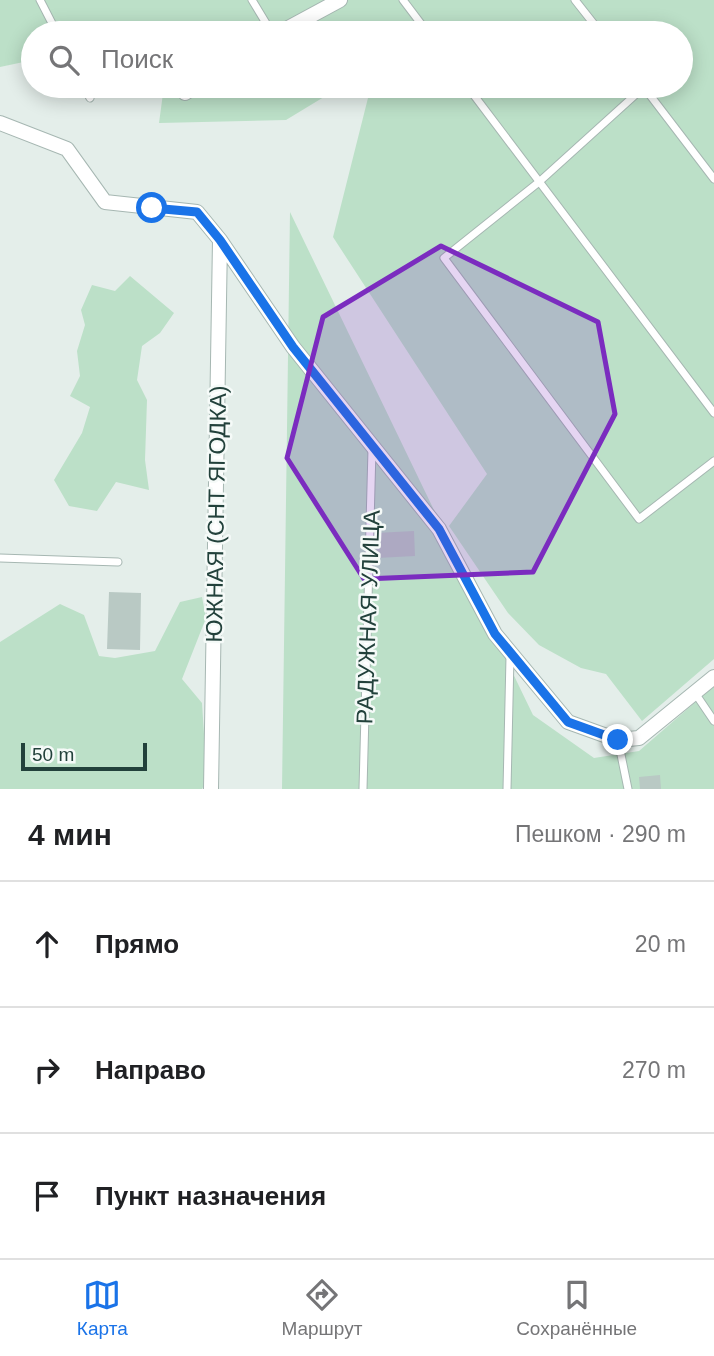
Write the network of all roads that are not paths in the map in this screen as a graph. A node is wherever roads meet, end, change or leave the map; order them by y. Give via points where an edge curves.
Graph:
1 (40, 0) edge
2 (252, 0) edge
3 (340, 0) edge
4 (403, 0) edge
5 (575, 0) edge
6 (51, 21) edge
7 (265, 21) edge
8 (301, 21) edge
9 (419, 21) edge
10 (592, 21) edge
11 (476, 98) edge
12 (630, 98) edge
13 (652, 98) edge
14 (0, 123) edge
15 (714, 179) edge
16 (539, 182) junction
17 (220, 240) junction
18 (714, 413) edge
19 (373, 444) junction
20 (714, 461) edge
21 (0, 558) edge
22 (118, 562) dead end
23 (511, 652) junction
24 (714, 677) edge
25 (694, 693) junction
26 (714, 721) edge
27 (618, 740) junction
28 (211, 789) edge
29 (363, 789) edge
30 (507, 789) edge
31 (628, 789) edge

1 - 6 lane
2 - 7 lane
3 - 8 street
4 - 9 lane
5 - 10 lane
11 - 16 lane
12 - 16 lane
13 - 15 lane
14 - 17 street via 67,149 105,202 197,212
16 - 18 lane
16 - 20 lane via 444,258 639,519
17 - 19 street via 293,347
17 - 28 street, ЮЖНАЯ (СНТ ЯГОДКА)
19 - 23 street via 439,529 495,634
19 - 29 lane, РАДУЖНАЯ УЛИЦА
21 - 22 lane
23 - 27 street via 568,722
23 - 30 lane
24 - 25 street
25 - 26 lane
25 - 27 street via 639,738
27 - 31 lane

